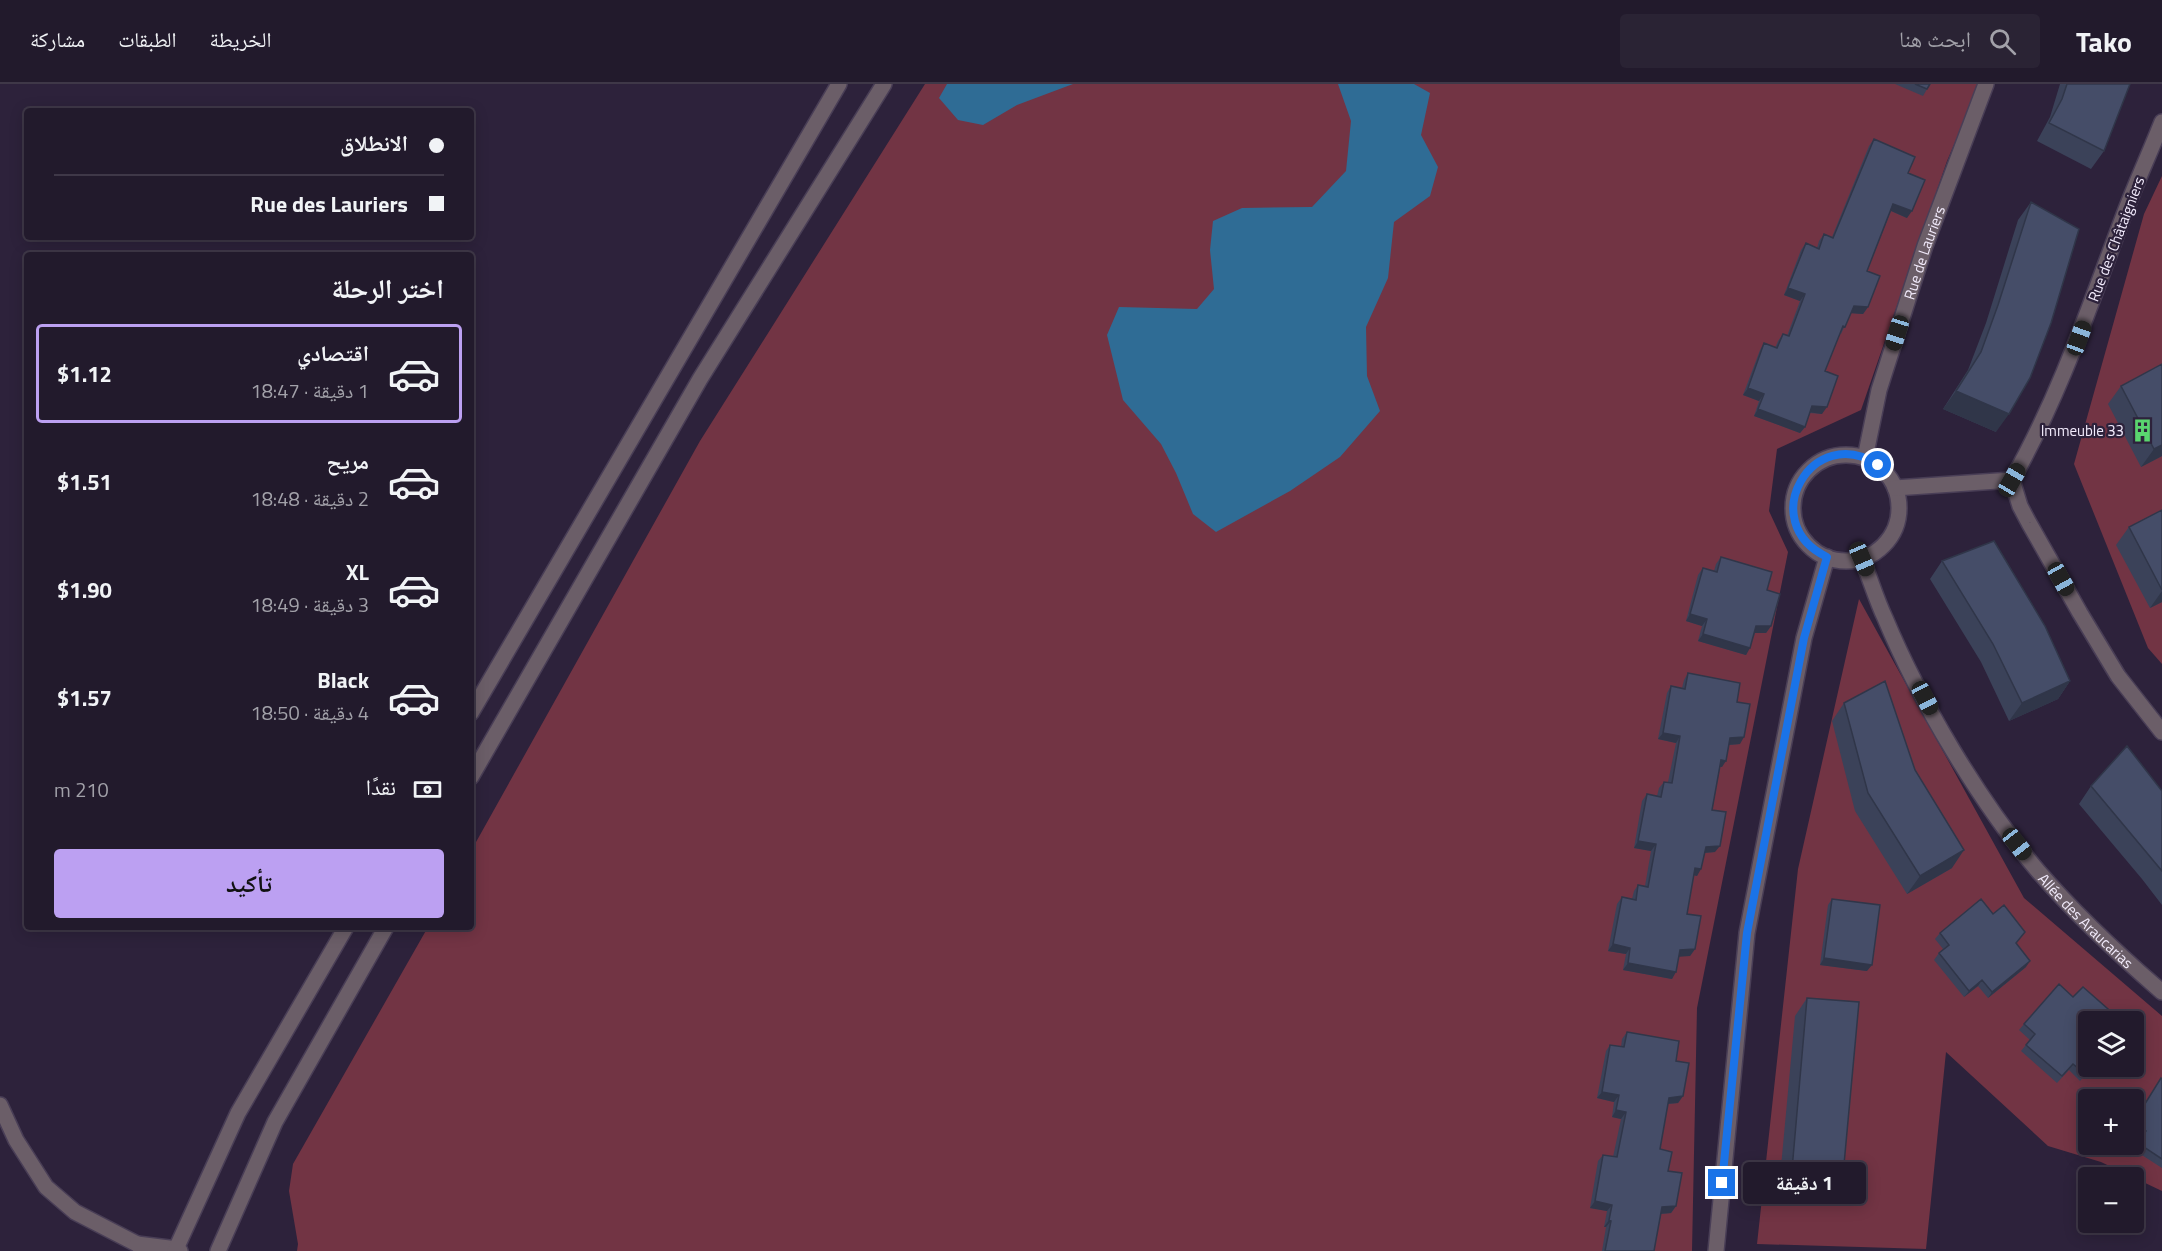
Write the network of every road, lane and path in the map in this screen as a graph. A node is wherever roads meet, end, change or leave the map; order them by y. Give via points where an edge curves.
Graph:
1 (839, 84) edge
2 (884, 84) edge
3 (1986, 84) edge
4 (2162, 122) edge
5 (1865, 458) junction
6 (2012, 480) junction
7 (1895, 488) junction
8 (1827, 557) junction
9 (1862, 559) junction
10 (474, 708) edge
11 (2162, 732) edge
12 (474, 772) edge
13 (344, 930) edge
14 (384, 930) edge
15 (2162, 992) edge
16 (0, 1105) edge
17 (141, 1247) edge
18 (177, 1250) edge
19 (218, 1251) edge
20 (1716, 1251) edge

1 - 10 street
2 - 12 street via 694,390
3 - 5 street, Rue de Lauriers via 1925,246 1879,390
4 - 6 street, Rue des Châtaigniers via 2071,358
5 - 7 street via 1883,470
5 - 8 street via 1848,454 1830,457 1815,464 1798,484 1793,510 1797,527 1812,548
6 - 7 street
6 - 11 street via 2020,506 2080,613 2118,676
7 - 9 street via 1899,512 1896,527 1882,547
8 - 9 street via 1844,561
8 - 20 street via 1804,638 1747,933
9 - 15 street, Allée des Araucarias via 1906,662 1956,753 2007,831 2092,929
13 - 18 street via 238,1113
14 - 19 street via 275,1122
16 - 17 street via 16,1140 46,1187 75,1212
17 - 18 street

